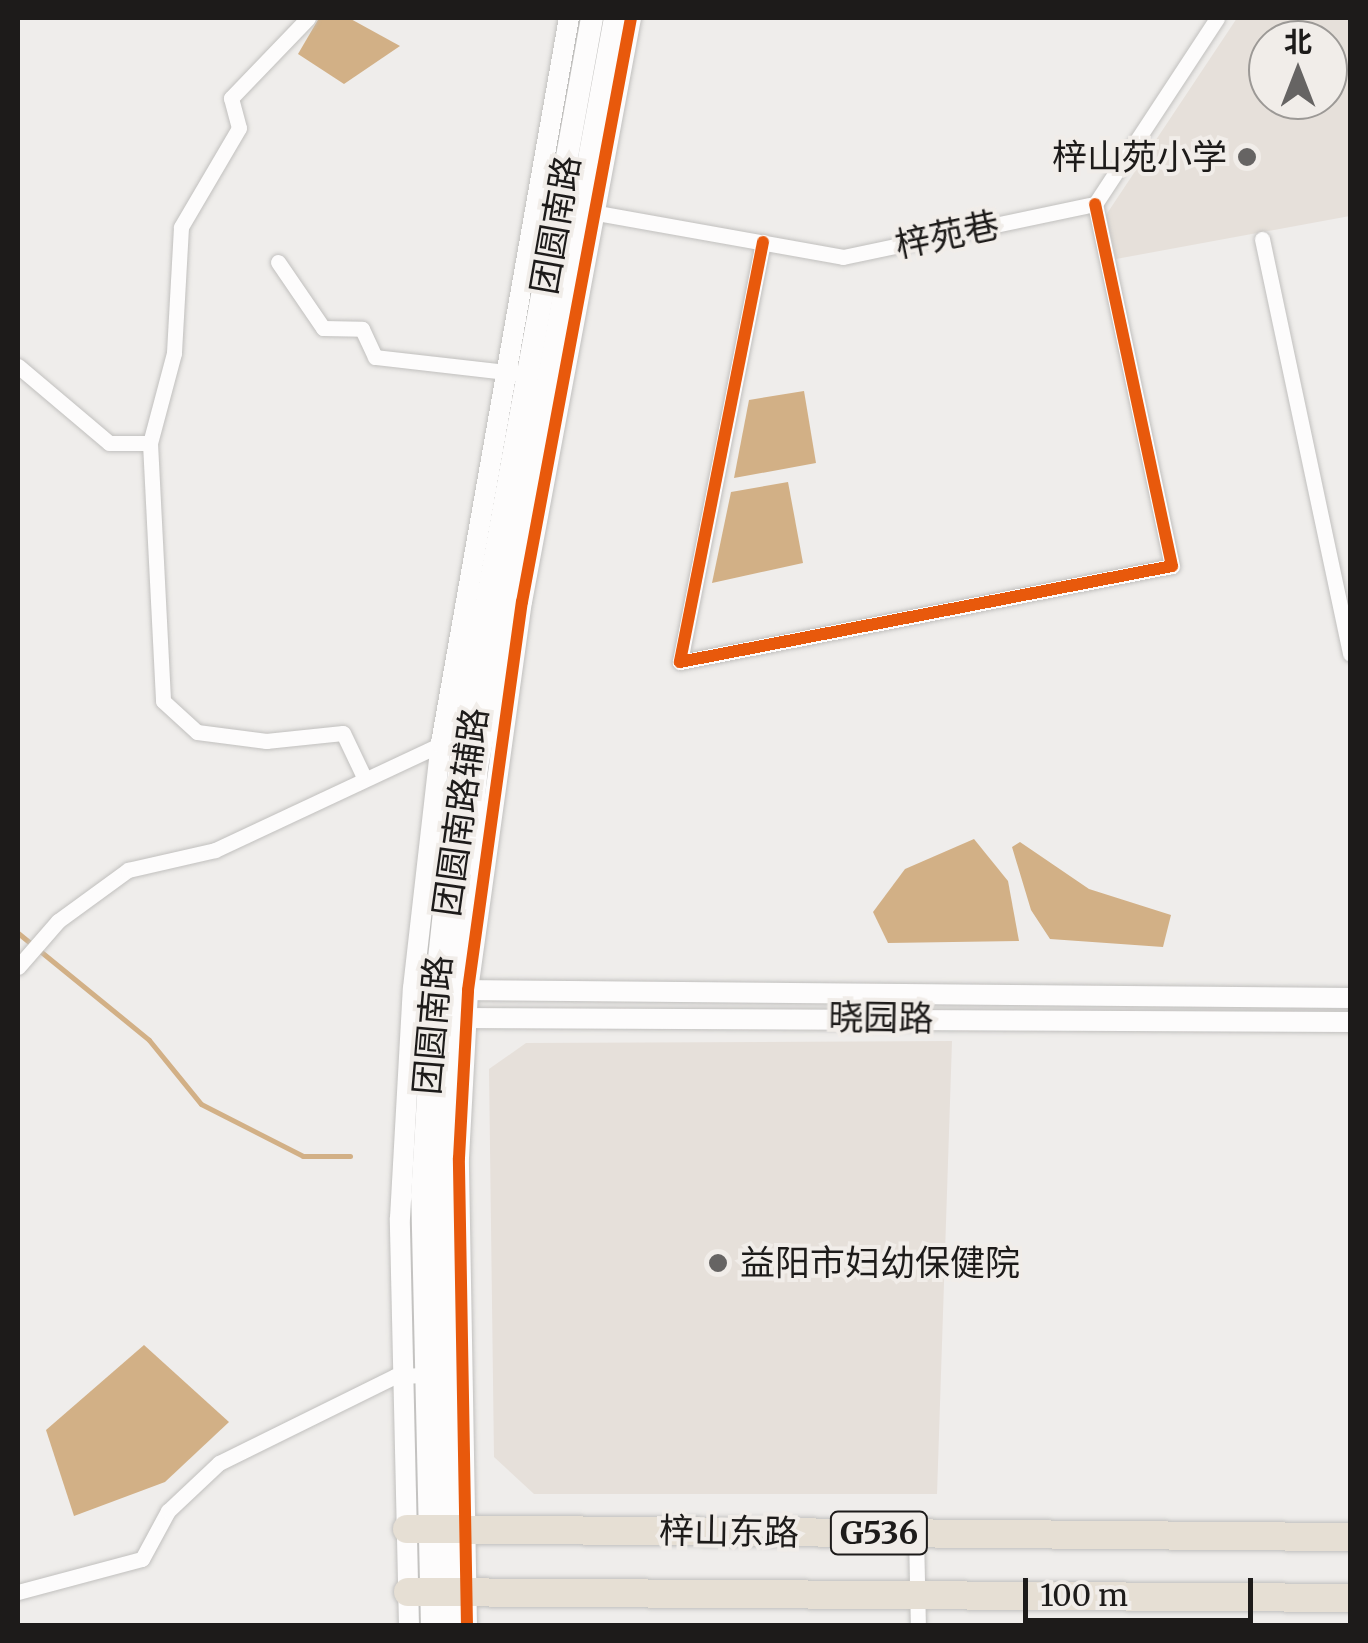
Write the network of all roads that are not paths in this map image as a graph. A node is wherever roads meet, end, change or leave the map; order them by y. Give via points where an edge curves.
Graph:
1 (308, 18) edge
2 (569, 18) edge
3 (592, 18) edge
4 (615, 18) edge
5 (631, 18) edge
6 (1217, 18) edge
7 (1095, 204) junction
8 (587, 211) junction
9 (1262, 239) dead end
10 (763, 242) junction
11 (278, 262) dead end
12 (18, 366) edge
13 (506, 372) junction
14 (530, 374) junction
15 (150, 443) junction
16 (1350, 654) edge
17 (452, 739) junction
18 (363, 774) junction
19 (18, 967) edge
20 (443, 989) junction
21 (1350, 998) edge
22 (441, 1016) junction
23 (1350, 1022) edge
24 (459, 1158) junction
25 (443, 1200) junction
26 (416, 1376) junction
27 (439, 1530) junction
28 (916, 1534) junction
29 (1350, 1538) edge
30 (18, 1592) edge
31 (439, 1592) junction
32 (917, 1595) junction
33 (1350, 1598) edge
34 (409, 1626) edge
35 (432, 1626) edge
36 (450, 1626) edge
37 (468, 1626) edge
38 (918, 1626) edge

1 - 15 street via 231,98 239,128 181,227 176,336
2 - 13 street, 团圆南路辅路
3 - 14 main road, 团圆南路
4 - 8 main road, 团圆南路
5 - 8 street
6 - 7 street
7 - 10 street, 梓苑巷 via 844,256
7 - 10 street via 1172,566 680,662
8 - 10 street, 梓苑巷
8 - 20 main road, 团圆南路 via 478,767
9 - 16 street
11 - 13 street via 323,328 362,329 375,357
12 - 15 street via 109,443
13 - 14 street
13 - 17 street, 团圆南路辅路
14 - 17 main road, 团圆南路
15 - 18 street via 163,701 198,732 266,741 342,733
17 - 18 street
17 - 20 main road, 团圆南路
18 - 19 street via 215,850 128,870
20 - 21 street, 晓园路
20 - 22 main road, 团圆南路
20 - 22 street
22 - 23 street, 晓园路
22 - 24 street
22 - 25 main road, 团圆南路
22 - 26 main road, 团圆南路 via 422,1196
24 - 25 main road
24 - 27 street
25 - 27 main road, 团圆南路
26 - 27 main road, 团圆南路
26 - 30 street via 289,1423 218,1463 168,1511 142,1559
27 - 28 highway, 梓山东路 / G536
27 - 31 main road, 团圆南路
27 - 31 street
28 - 29 highway, 梓山东路 / G536
28 - 32 street
31 - 32 highway, 梓山东路 / G536
31 - 34 street
31 - 35 main road, 团圆南路
31 - 36 main road, 团圆南路
31 - 37 street
32 - 33 highway, 梓山东路 / G536
32 - 38 street

